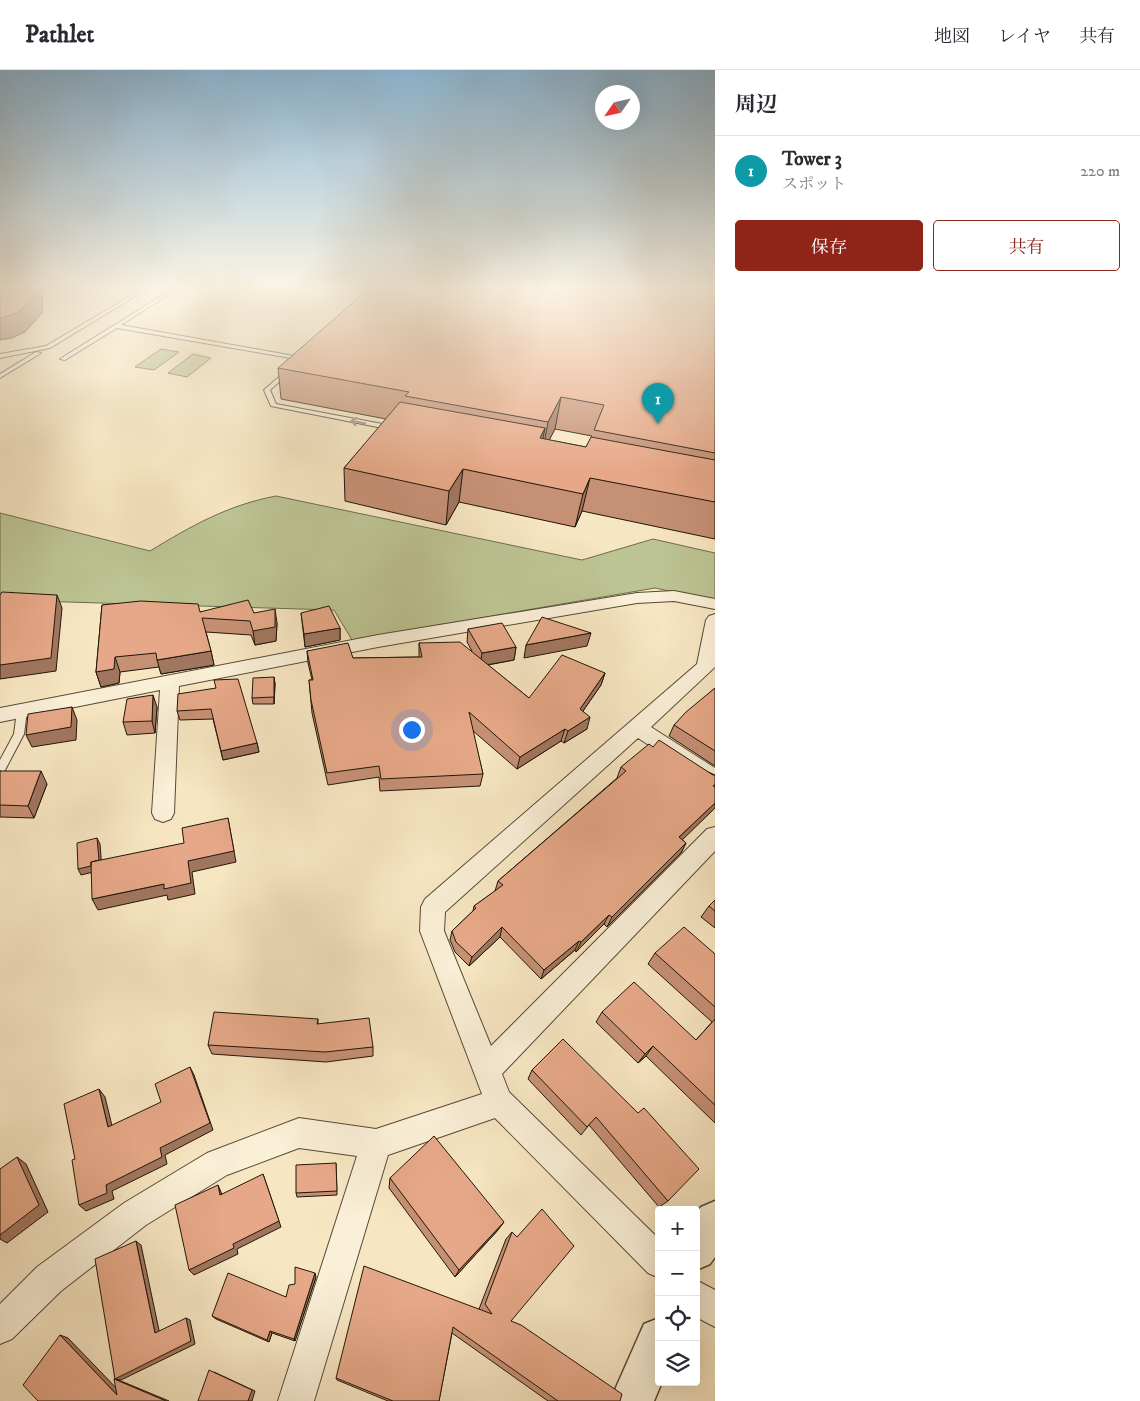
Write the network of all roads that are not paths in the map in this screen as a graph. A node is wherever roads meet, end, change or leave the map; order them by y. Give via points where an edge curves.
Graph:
1 (42, 348) edge
2 (46, 348) edge
3 (80, 348) edge
4 (245, 348) edge
5 (309, 352) edge
6 (0, 356) edge
7 (302, 358) junction
8 (63, 359) dead end
9 (9, 370) junction
10 (0, 371) edge
11 (0, 376) edge
12 (398, 429) edge
13 (715, 604) edge
14 (715, 620) edge
15 (170, 683) junction
16 (22, 711) junction
17 (0, 715) edge
18 (636, 728) junction
19 (0, 769) edge
20 (715, 778) edge
21 (163, 813) dead end
22 (715, 836) edge
23 (487, 1070) junction
24 (499, 1102) junction
25 (376, 1144) junction
26 (715, 1221) edge
27 (700, 1244) edge
28 (655, 1258) edge
29 (700, 1299) edge
30 (715, 1310) edge
31 (0, 1327) edge
32 (658, 1341) edge
33 (296, 1401) edge
34 (632, 1401) edge

1 - 6 lane
2 - 9 lane
3 - 8 lane
4 - 7 lane
5 - 7 lane
12 -> 7 lane via 273,405 268,390
9 - 10 lane
9 - 11 lane
13 - 15 street via 674,596 637,598 378,641
14 - 18 street via 706,667
15 - 16 street
15 - 21 street
16 - 17 street
16 - 19 lane via 23,726 17,742
18 - 20 street
18 - 23 street via 433,907 432,931
22 - 23 street
23 - 24 street
24 - 25 street
24 - 28 street
25 - 31 street via 299,1133 218,1164 135,1214 64,1267
25 - 33 street
26 - 27 street
29 - 30 street
32 - 34 street

